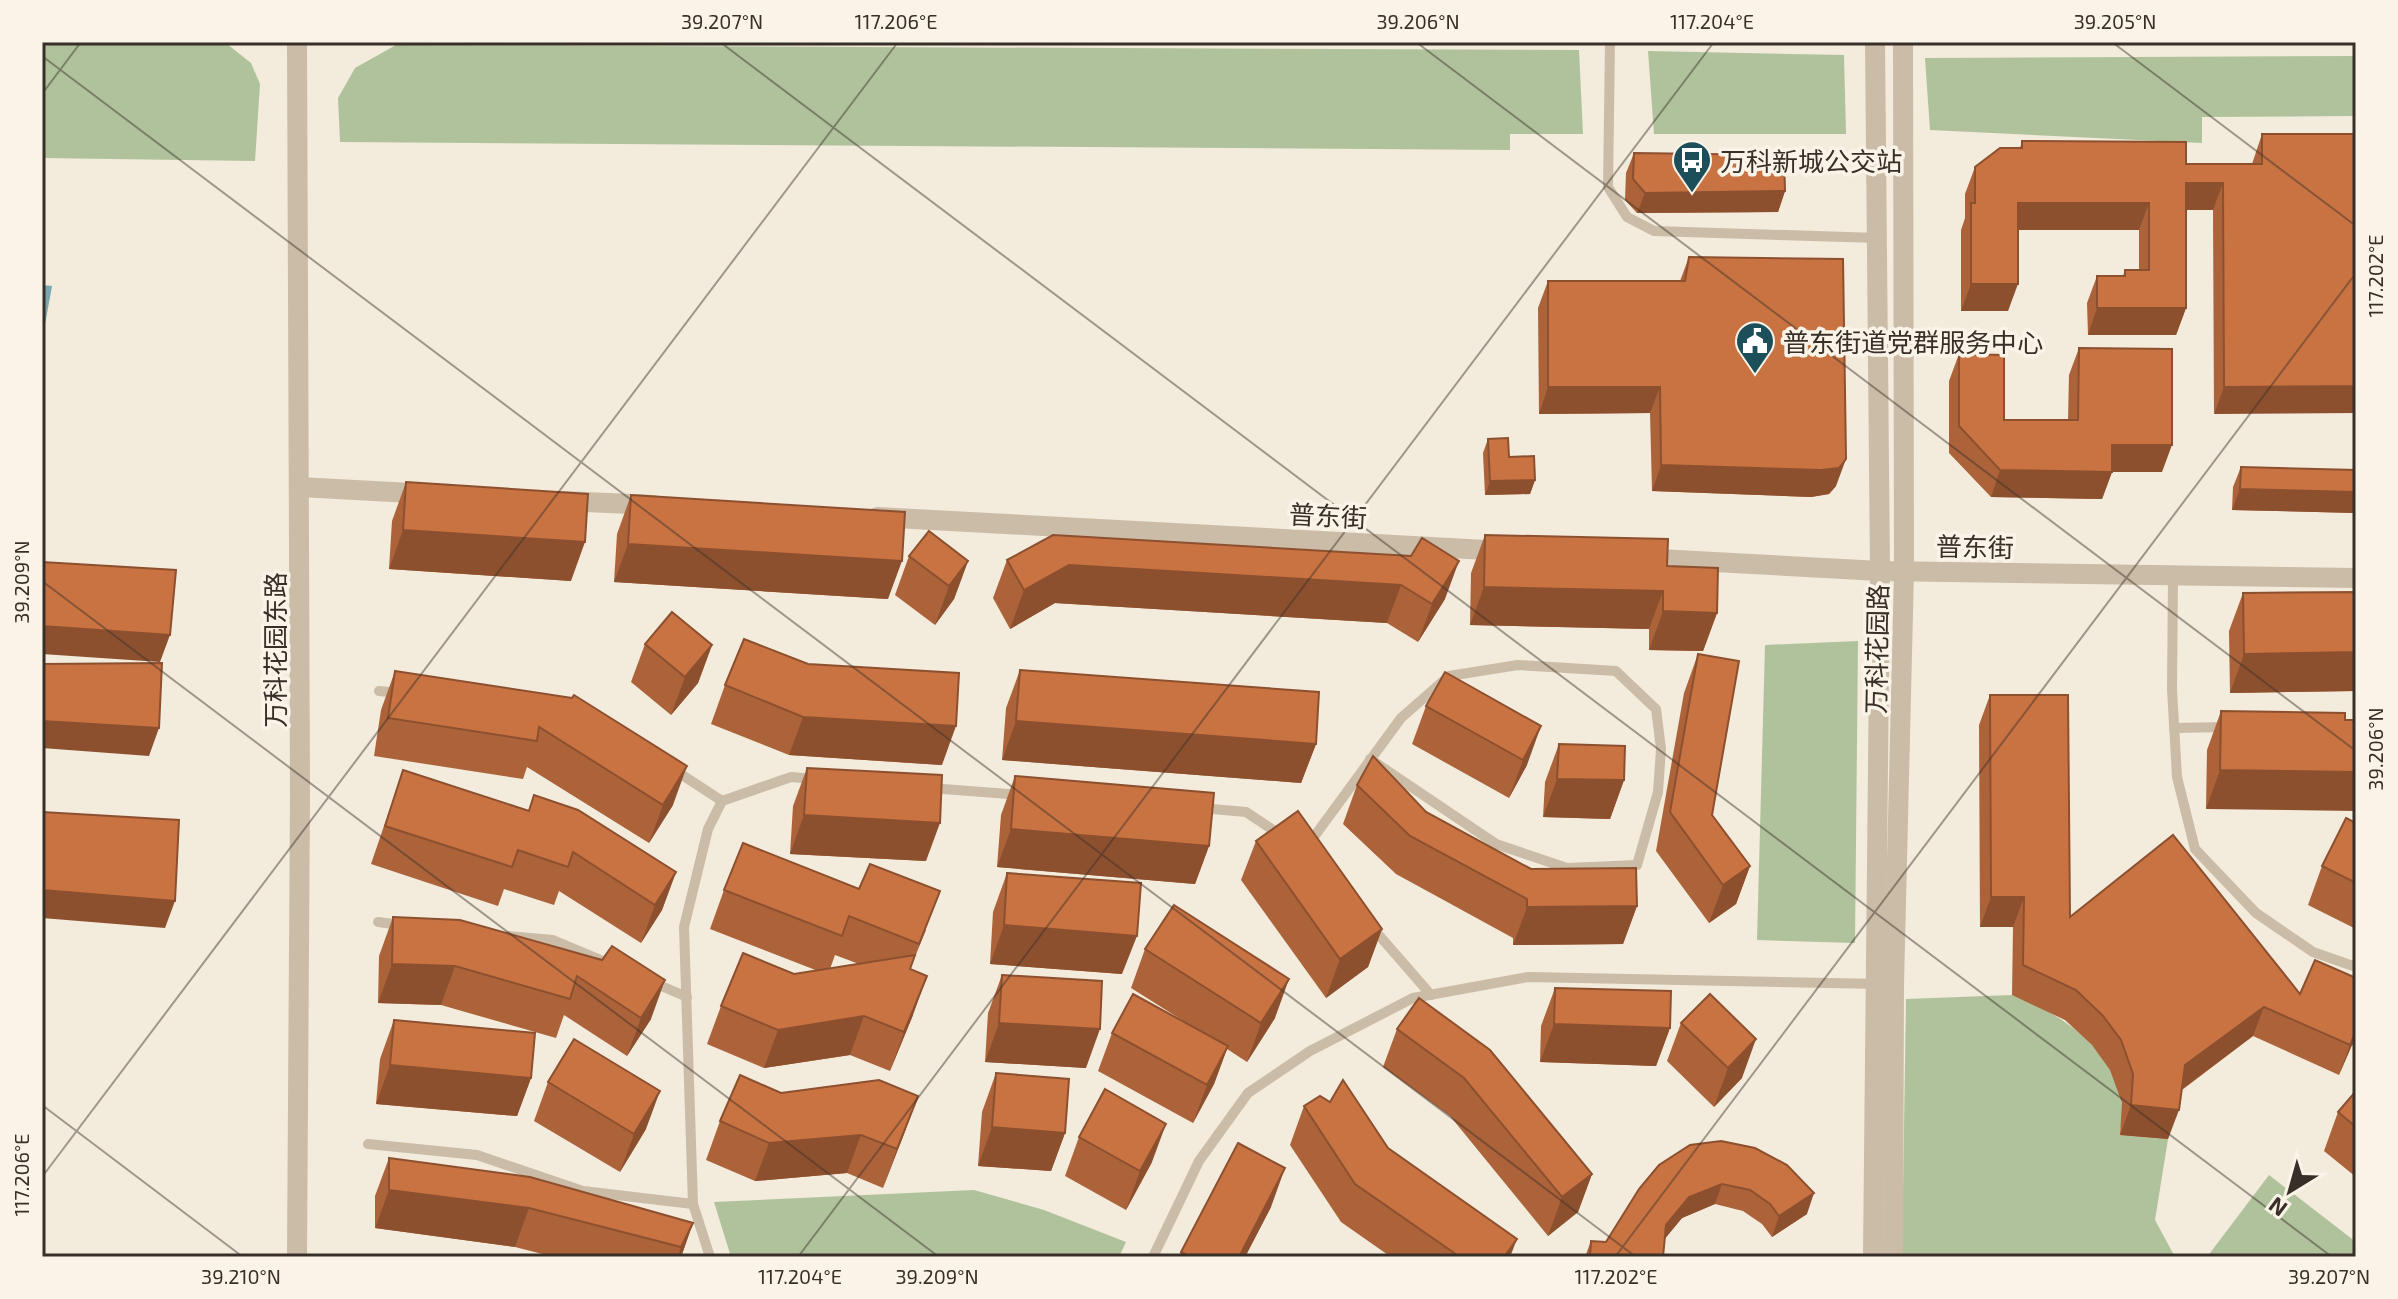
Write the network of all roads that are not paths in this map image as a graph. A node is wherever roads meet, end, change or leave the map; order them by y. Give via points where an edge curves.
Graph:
1 (297, 42) edge
2 (1610, 42) edge
3 (1875, 42) edge
4 (1903, 42) edge
5 (1903, 237) junction
6 (1878, 238) junction
7 (299, 487) junction
8 (442, 494) edge
9 (538, 499) edge
10 (666, 506) edge
11 (858, 516) edge
12 (1529, 552) edge
13 (1624, 557) edge
14 (1880, 571) junction
15 (1904, 571) junction
16 (2173, 576) junction
17 (2356, 578) edge
18 (379, 691) dead end
19 (411, 694) edge
20 (2234, 727) edge
21 (2174, 728) junction
22 (658, 759) edge
23 (1370, 759) junction
24 (821, 779) edge
25 (925, 788) edge
26 (1031, 796) edge
27 (722, 801) junction
28 (1185, 807) edge
29 (1304, 850) junction
30 (1314, 861) edge
31 (1362, 917) edge
32 (378, 922) dead end
33 (407, 925) edge
34 (495, 934) edge
35 (2356, 967) edge
36 (620, 968) edge
37 (647, 980) edge
38 (1884, 984) junction
39 (1431, 995) junction
40 (687, 997) junction
41 (368, 1144) dead end
42 (693, 1204) junction
43 (297, 1257) edge
44 (710, 1257) edge
45 (1153, 1257) edge
46 (1873, 1257) edge
47 (1893, 1257) edge

1 - 7 street, 万科花园东路
2 - 6 lane via 1608,187 1627,217 1654,231
3 - 6 street, 万科花园路
4 - 5 street, 万科花园路
5 - 6 street
5 - 15 street, 万科花园路
6 - 14 street, 万科花园路
7 - 8 street
7 - 43 street, 万科花园东路
9 - 10 street
11 - 12 street, 普东街
13 - 14 street, 普东街
14 - 15 street, 普东街
14 - 38 street, 万科花园路
15 - 16 street, 普东街
15 - 38 street, 万科花园路
16 - 17 street, 普东街
16 - 21 lane
18 - 19 lane
20 - 21 lane
21 - 35 lane via 2177,777 2195,849 2256,913 2313,952
22 - 27 lane
23 - 23 lane via 1401,718 1449,676 1518,665 1616,671 1656,709 1661,749 1658,792 1637,865 1567,868 1496,844
23 - 29 lane
24 - 27 lane via 791,777
25 - 26 lane
27 - 40 lane via 708,829 684,927
28 - 29 lane via 1246,812
29 - 30 lane
31 - 39 lane
32 - 33 lane
34 - 36 lane via 553,940
37 - 40 lane
38 - 39 lane via 1528,977
38 - 46 street, 万科花园路
38 - 47 street, 万科花园路
39 - 45 lane via 1413,998 1310,1051 1248,1093 1199,1161
40 - 42 lane
41 - 42 lane via 477,1155 583,1191
42 - 44 lane

